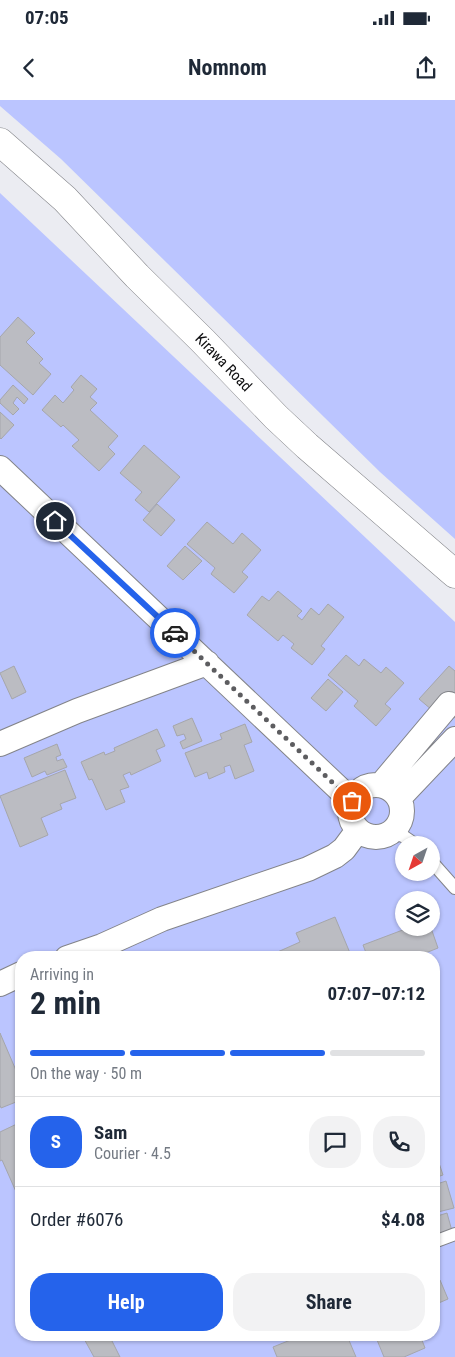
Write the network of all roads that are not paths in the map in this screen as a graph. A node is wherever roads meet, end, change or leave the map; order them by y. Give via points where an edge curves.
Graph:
1 (0, 142) edge
2 (0, 468) edge
3 (455, 574) edge
4 (206, 663) junction
5 (449, 704) dead end
6 (455, 739) edge
7 (0, 744) edge
8 (390, 791) junction
9 (352, 801) junction
10 (358, 830) junction
11 (390, 833) junction
12 (403, 836) edge
13 (440, 870) edge
14 (452, 881) edge
15 (87, 951) edge
16 (15, 977) edge
17 (0, 984) edge
18 (455, 1234) edge
19 (440, 1240) edge

1 - 3 main road, Kirawa Road via 65,199 306,446
2 - 4 street
4 - 7 street via 77,711
4 - 9 street
5 - 8 street
6 - 8 street
8 - 9 street via 369,786 359,791
8 - 11 street via 403,810 400,823
9 - 10 street via 351,819
10 - 11 street via 377,837
10 - 15 street via 344,849 308,869 162,919
11 - 12 lane
13 - 14 lane
16 - 17 street
18 - 19 lane

